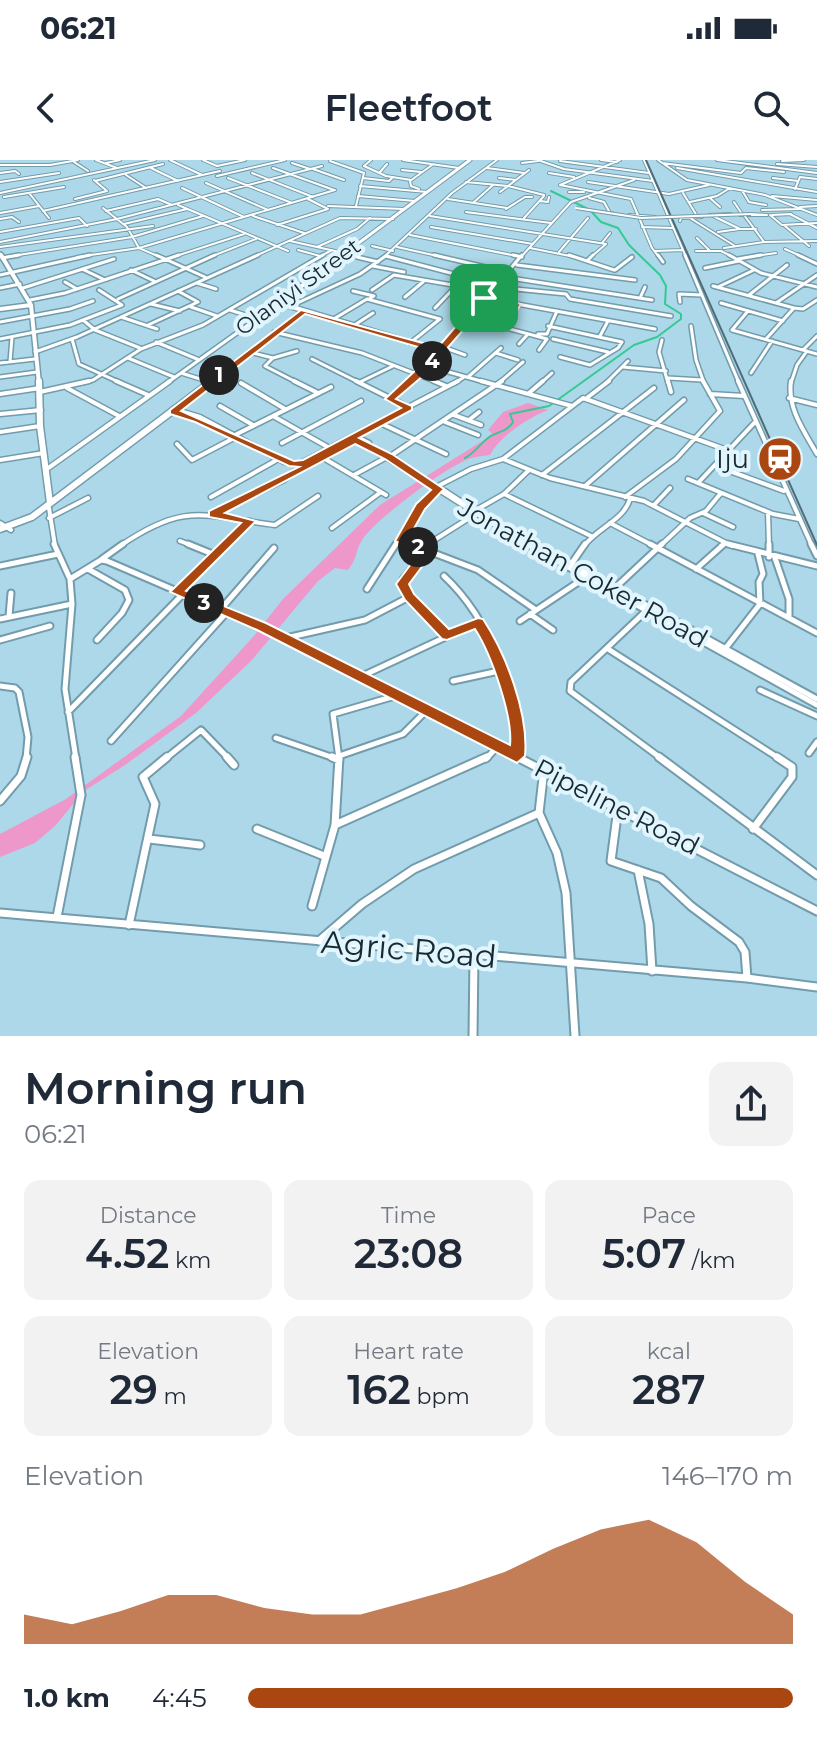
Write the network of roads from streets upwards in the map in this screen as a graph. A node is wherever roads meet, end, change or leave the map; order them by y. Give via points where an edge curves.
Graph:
1 (27, 160) edge
2 (78, 160) edge
3 (96, 160) edge
4 (120, 160) edge
5 (155, 160) edge
6 (170, 160) edge
7 (182, 160) edge
8 (203, 160) edge
9 (245, 160) edge
10 (285, 160) edge
11 (371, 160) edge
12 (403, 160) edge
13 (470, 160) edge
14 (497, 160) edge
15 (539, 160) edge
16 (565, 160) edge
17 (601, 160) edge
18 (644, 160) edge
19 (717, 160) edge
20 (762, 160) edge
21 (803, 160) edge
22 (73, 161) edge
23 (238, 161) edge
24 (332, 161) edge
25 (560, 161) edge
26 (619, 161) edge
27 (659, 161) edge
28 (786, 161) edge
29 (175, 162) edge
30 (741, 162) edge
31 (777, 162) edge
32 (813, 162) edge
33 (106, 163) junction
34 (292, 163) dead end
35 (522, 163) dead end
36 (163, 164) dead end
37 (387, 164) dead end
38 (434, 164) junction
39 (548, 164) junction
40 (0, 165) edge
41 (25, 165) junction
42 (50, 165) junction
43 (505, 165) dead end
44 (539, 166) dead end
45 (733, 166) dead end
46 (761, 166) junction
47 (606, 167) junction
48 (817, 167) edge
49 (150, 168) junction
50 (273, 168) dead end
51 (459, 168) junction
52 (486, 168) junction
53 (119, 169) junction
54 (311, 169) junction
55 (402, 170) dead end
56 (500, 170) junction
57 (529, 170) dead end
58 (88, 171) dead end
59 (220, 171) dead end
60 (672, 171) junction
61 (731, 171) junction
62 (767, 171) junction
63 (379, 172) junction
64 (422, 172) junction
65 (590, 172) junction
66 (784, 172) dead end
67 (0, 173) edge
68 (252, 173) dead end
69 (524, 173) junction
70 (549, 173) dead end
71 (649, 173) junction
72 (817, 173) edge
73 (19, 174) dead end
74 (125, 174) junction
75 (291, 174) junction
76 (206, 175) junction
77 (38, 176) junction
78 (91, 177) dead end
79 (192, 178) junction
80 (228, 178) dead end
81 (363, 178) junction
82 (392, 178) junction
83 (499, 178) dead end
84 (575, 178) junction
85 (773, 178) dead end
86 (817, 179) edge
87 (13, 180) junction
88 (270, 180) junction
89 (344, 180) dead end
90 (411, 180) junction
91 (516, 180) junction
92 (634, 180) junction
93 (95, 181) junction
94 (178, 181) junction
95 (199, 181) dead end
96 (653, 181) junction
97 (798, 181) junction
98 (0, 182) edge
99 (47, 182) dead end
100 (466, 182) junction
101 (588, 182) dead end
102 (750, 182) junction
103 (60, 183) dead end
104 (172, 183) junction
105 (206, 183) dead end
106 (493, 185) junction
107 (620, 185) junction
108 (710, 185) junction
109 (768, 185) junction
110 (247, 186) junction
111 (360, 186) junction
112 (508, 186) junction
113 (20, 187) dead end
114 (64, 187) junction
115 (152, 187) junction
116 (535, 187) dead end
117 (146, 188) junction
118 (581, 188) junction
119 (730, 188) junction
120 (641, 189) junction
121 (795, 189) junction
122 (158, 190) dead end
123 (531, 190) junction
124 (68, 191) dead end
125 (743, 191) junction
126 (130, 192) junction
127 (225, 192) junction
128 (425, 192) junction
129 (500, 192) dead end
130 (569, 192) dead end
131 (584, 192) junction
132 (605, 192) junction
133 (657, 192) junction
134 (817, 192) edge
135 (29, 193) junction
136 (683, 193) junction
137 (762, 194) junction
138 (2, 195) edge
139 (71, 195) dead end
140 (135, 195) dead end
141 (358, 196) junction
142 (624, 196) junction
143 (771, 196) junction
144 (313, 197) junction
145 (532, 197) dead end
146 (549, 197) dead end
147 (108, 198) junction
148 (202, 198) junction
149 (588, 198) junction
150 (75, 199) junction
151 (307, 199) junction
152 (447, 199) junction
153 (710, 199) junction
154 (817, 200) edge
155 (95, 201) junction
156 (114, 201) dead end
157 (415, 201) junction
158 (539, 201) junction
159 (473, 202) junction
160 (690, 202) junction
161 (734, 202) dead end
162 (570, 203) junction
163 (80, 204) junction
164 (100, 204) dead end
165 (293, 204) junction
166 (175, 205) junction
167 (766, 205) dead end
168 (39, 206) junction
169 (70, 206) junction
170 (328, 206) junction
171 (356, 206) junction
172 (817, 206) edge
173 (720, 207) dead end
174 (507, 208) junction
175 (800, 208) junction
176 (188, 209) junction
177 (404, 209) junction
178 (17, 210) junction
179 (269, 210) junction
180 (762, 210) dead end
181 (785, 210) junction
182 (43, 211) junction
183 (78, 211) dead end
184 (466, 212) dead end
185 (0, 213) edge
186 (743, 214) junction
187 (791, 214) junction
188 (500, 215) junction
189 (769, 215) junction
190 (817, 215) edge
191 (203, 216) junction
192 (252, 216) junction
193 (430, 216) junction
194 (636, 216) junction
195 (697, 216) junction
196 (713, 216) junction
197 (49, 218) dead end
198 (245, 218) junction
199 (370, 218) junction
200 (588, 218) dead end
201 (669, 218) junction
202 (690, 218) junction
203 (0, 219) edge
204 (117, 219) junction
205 (393, 219) junction
206 (523, 219) junction
207 (680, 221) dead end
208 (19, 222) dead end
209 (806, 223) junction
210 (96, 224) junction
211 (124, 224) junction
212 (222, 224) junction
213 (552, 224) junction
214 (277, 225) junction
215 (784, 225) junction
216 (817, 225) edge
217 (87, 226) junction
218 (153, 226) dead end
219 (431, 227) dead end
220 (642, 227) junction
221 (673, 228) junction
222 (740, 229) junction
223 (756, 229) junction
224 (129, 231) junction
225 (0, 232) edge
226 (717, 232) junction
227 (305, 233) junction
228 (610, 233) dead end
229 (100, 234) junction
230 (244, 234) junction
231 (543, 234) junction
232 (409, 235) junction
233 (132, 237) junction
234 (572, 238) junction
235 (697, 238) dead end
236 (256, 239) junction
237 (289, 241) junction
238 (803, 241) junction
239 (817, 241) edge
240 (764, 242) junction
241 (602, 243) junction
242 (0, 244) edge
243 (372, 246) dead end
244 (532, 246) junction
245 (809, 246) dead end
246 (274, 247) junction
247 (317, 247) junction
248 (397, 247) junction
249 (735, 247) junction
250 (139, 248) junction
251 (724, 248) dead end
252 (785, 249) dead end
253 (298, 250) dead end
254 (332, 250) junction
255 (683, 250) junction
256 (288, 251) dead end
257 (393, 251) junction
258 (654, 251) junction
259 (696, 251) dead end
260 (710, 251) junction
261 (559, 252) junction
262 (344, 253) junction
263 (776, 253) dead end
264 (1, 256) edge
265 (320, 256) junction
266 (386, 256) junction
267 (357, 257) dead end
268 (522, 257) junction
269 (632, 257) dead end
270 (748, 257) junction
271 (114, 259) dead end
272 (162, 259) junction
273 (739, 260) junction
274 (587, 261) junction
275 (378, 262) junction
276 (663, 262) dead end
277 (516, 264) junction
278 (817, 264) edge
279 (787, 265) dead end
280 (372, 266) junction
281 (81, 268) junction
282 (705, 268) dead end
283 (181, 269) junction
284 (131, 270) junction
285 (614, 270) junction
286 (754, 270) junction
287 (12, 272) junction
288 (404, 272) dead end
289 (508, 273) junction
290 (0, 275) edge
291 (817, 275) edge
292 (206, 277) junction
293 (503, 277) junction
294 (772, 277) junction
295 (617, 278) junction
296 (103, 279) junction
297 (635, 280) dead end
298 (155, 281) junction
299 (424, 281) junction
300 (65, 282) dead end
301 (196, 282) junction
302 (800, 284) junction
303 (22, 286) junction
304 (456, 286) junction
305 (495, 286) junction
306 (645, 287) dead end
307 (817, 287) edge
308 (0, 288) edge
309 (77, 289) junction
310 (216, 289) dead end
311 (99, 290) dead end
312 (372, 290) dead end
313 (177, 291) junction
314 (353, 291) dead end
315 (489, 292) junction
316 (702, 295) junction
317 (748, 295) junction
318 (405, 297) dead end
319 (484, 298) junction
320 (640, 298) junction
321 (118, 299) junction
322 (369, 299) junction
323 (652, 300) dead end
324 (817, 300) edge
325 (93, 301) dead end
326 (680, 302) dead end
327 (30, 303) junction
328 (279, 303) junction
329 (721, 303) dead end
330 (776, 303) junction
331 (150, 304) junction
332 (517, 304) junction
333 (291, 306) junction
334 (191, 307) junction
335 (435, 308) dead end
336 (794, 308) junction
337 (0, 309) edge
338 (229, 310) junction
339 (304, 311) junction
340 (557, 311) junction
341 (748, 311) junction
342 (182, 312) junction
343 (373, 313) dead end
344 (671, 316) dead end
345 (33, 317) junction
346 (120, 317) junction
347 (218, 317) junction
348 (255, 318) junction
349 (469, 318) junction
350 (83, 320) junction
351 (332, 320) junction
352 (608, 321) junction
353 (783, 321) junction
354 (0, 322) edge
355 (148, 325) junction
356 (353, 326) junction
357 (503, 326) junction
358 (548, 326) junction
359 (691, 326) dead end
360 (93, 329) junction
361 (157, 329) dead end
362 (655, 329) dead end
363 (519, 330) dead end
364 (274, 332) junction
365 (33, 333) junction
366 (528, 334) junction
367 (600, 336) junction
368 (817, 336) edge
369 (12, 337) junction
370 (0, 339) edge
371 (72, 339) junction
372 (553, 339) dead end
373 (766, 339) junction
374 (662, 340) dead end
375 (772, 341) junction
376 (156, 342) junction
377 (410, 343) junction
378 (519, 344) dead end
379 (501, 348) dead end
380 (141, 349) junction
381 (442, 349) junction
382 (539, 350) dead end
383 (297, 351) dead end
384 (805, 351) junction
385 (35, 352) junction
386 (249, 352) junction
387 (608, 352) junction
388 (496, 353) junction
389 (817, 354) edge
390 (465, 355) dead end
391 (127, 357) junction
392 (560, 357) dead end
393 (273, 358) junction
394 (35, 359) junction
395 (198, 359) junction
396 (312, 359) dead end
397 (628, 361) dead end
398 (10, 362) junction
399 (0, 363) edge
400 (393, 366) junction
401 (427, 366) junction
402 (623, 367) junction
403 (666, 371) junction
404 (37, 372) junction
405 (180, 373) junction
406 (552, 373) dead end
407 (751, 373) dead end
408 (103, 374) junction
409 (420, 374) junction
410 (0, 377) edge
411 (174, 377) junction
412 (466, 377) junction
413 (668, 378) junction
414 (702, 380) junction
415 (210, 382) junction
416 (241, 383) dead end
417 (359, 383) junction
418 (495, 385) junction
419 (331, 387) dead end
420 (447, 387) junction
421 (67, 388) junction
422 (654, 388) dead end
423 (40, 390) junction
424 (671, 392) dead end
425 (318, 393) junction
426 (710, 393) junction
427 (0, 394) edge
428 (528, 394) junction
429 (149, 395) junction
430 (745, 396) junction
431 (587, 397) junction
432 (788, 397) junction
433 (390, 399) junction
434 (684, 400) dead end
435 (361, 401) dead end
436 (817, 405) edge
437 (220, 406) dead end
438 (572, 406) junction
439 (409, 408) junction
440 (174, 409) junction
441 (286, 409) junction
442 (41, 410) junction
443 (479, 412) dead end
444 (624, 412) junction
445 (0, 414) edge
446 (453, 415) junction
447 (273, 416) junction
448 (120, 417) junction
449 (468, 420) junction
450 (444, 421) junction
451 (756, 421) junction
452 (380, 423) junction
453 (657, 424) junction
454 (481, 425) dead end
455 (40, 426) junction
456 (254, 426) junction
457 (0, 432) edge
458 (302, 432) junction
459 (478, 435) dead end
460 (233, 437) junction
461 (357, 437) junction
462 (697, 438) junction
463 (809, 439) junction
464 (817, 439) edge
465 (415, 440) junction
466 (282, 443) dead end
467 (177, 444) dead end
468 (333, 450) junction
469 (730, 451) junction
470 (45, 453) junction
471 (446, 454) dead end
472 (817, 454) edge
473 (390, 456) junction
474 (321, 457) junction
475 (503, 459) junction
476 (0, 460) edge
477 (275, 461) junction
478 (304, 465) junction
479 (716, 466) junction
480 (47, 469) junction
481 (529, 470) junction
482 (354, 476) junction
483 (541, 476) junction
484 (688, 479) dead end
485 (698, 483) junction
486 (585, 486) junction
487 (438, 488) junction
488 (670, 488) dead end
489 (785, 491) junction
490 (721, 493) junction
491 (504, 494) junction
492 (318, 496) dead end
493 (211, 497) dead end
494 (88, 498) dead end
495 (627, 498) junction
496 (654, 505) junction
497 (50, 506) junction
498 (475, 512) junction
499 (768, 512) junction
500 (702, 513) junction
501 (213, 514) junction
502 (49, 518) junction
503 (799, 519) junction
504 (250, 521) junction
505 (686, 522) junction
506 (0, 523) edge
507 (610, 523) junction
508 (733, 527) dead end
509 (332, 528) dead end
510 (5, 530) edge
511 (591, 536) junction
512 (180, 541) dead end
513 (401, 541) junction
514 (724, 544) junction
515 (274, 548) dead end
516 (657, 548) junction
517 (427, 552) junction
518 (58, 554) junction
519 (758, 554) junction
520 (215, 555) junction
521 (817, 556) edge
522 (772, 557) junction
523 (101, 560) junction
524 (572, 563) junction
525 (0, 566) edge
526 (817, 566) edge
527 (88, 569) junction
528 (696, 569) junction
529 (583, 575) junction
530 (444, 576) dead end
531 (70, 579) junction
532 (615, 588) junction
533 (367, 589) dead end
534 (11, 593) dead end
535 (180, 593) junction
536 (409, 597) junction
537 (72, 604) junction
538 (760, 604) junction
539 (647, 610) junction
540 (224, 611) junction
541 (533, 612) junction
542 (9, 616) junction
543 (789, 618) junction
544 (0, 619) edge
545 (520, 621) dead end
546 (478, 622) junction
547 (50, 626) dead end
548 (553, 630) dead end
549 (817, 633) edge
550 (447, 635) junction
551 (285, 638) junction
552 (0, 640) edge
553 (97, 640) dead end
554 (608, 649) junction
555 (725, 649) junction
556 (499, 671) junction
557 (360, 677) junction
558 (453, 681) dead end
559 (0, 686) edge
560 (760, 690) dead end
561 (396, 696) junction
562 (817, 702) edge
563 (426, 711) junction
564 (67, 713) junction
565 (817, 716) edge
566 (276, 738) dead end
567 (111, 741) dead end
568 (817, 742) edge
569 (497, 747) junction
570 (809, 753) dead end
571 (517, 756) junction
572 (339, 758) junction
573 (234, 765) dead end
574 (544, 769) junction
575 (0, 801) edge
576 (618, 808) junction
577 (539, 813) junction
578 (335, 825) junction
579 (257, 829) dead end
580 (753, 829) junction
581 (149, 839) junction
582 (200, 845) dead end
583 (324, 856) junction
584 (638, 870) junction
585 (817, 875) edge
586 (312, 906) dead end
587 (817, 911) edge
588 (0, 913) edge
589 (57, 917) junction
590 (129, 925) junction
591 (319, 941) junction
592 (474, 955) junction
593 (572, 964) junction
594 (652, 971) junction
595 (747, 978) junction
596 (817, 987) edge
597 (473, 1036) edge
598 (575, 1036) edge

1 - 41 street
2 - 22 street
3 - 33 street
4 - 33 street
5 - 53 street
6 - 29 street
7 - 29 street
8 - 23 street via 217,166
9 - 23 street
10 - 76 street
11 - 63 street via 364,166
12 - 38 street
13 - 51 street, Olaniyi Street
14 - 52 street
15 - 35 street
15 - 39 street
16 - 25 street
17 - 26 street
18 - 71 street
19 - 30 street
20 - 46 street
21 - 28 street
21 - 32 street
22 - 42 street
22 - 58 street
24 - 54 street
24 - 81 street via 363,173
25 - 39 street
25 - 47 street
26 - 47 street
27 - 60 street
27 - 61 street
28 - 31 street
29 - 76 street
30 - 46 street
31 - 48 street
33 - 53 street
34 - 54 street
36 - 49 street
37 - 63 street
38 - 51 street
38 - 64 street
39 - 44 street
39 - 65 street
40 - 41 street
41 - 42 street
42 - 77 street via 59,173
43 - 56 street
45 - 61 street
46 - 72 street
47 - 65 street
47 - 71 street
49 - 74 street
49 - 94 street
50 - 75 street
51 - 128 street, Olaniyi Street
52 - 56 street
52 - 100 street
53 - 138 street
54 - 75 street
54 - 89 street
55 - 64 street
56 - 69 street
57 - 69 street
59 - 76 street
60 - 102 street via 679,167
60 - 108 street
61 - 62 street
62 - 66 street
62 - 102 street
63 - 82 street
64 - 90 street
65 - 84 street
65 - 92 street
67 - 73 street
68 - 88 street
69 - 91 street
70 - 84 street
71 - 96 street
74 - 93 street
74 - 117 street
75 - 88 street
75 - 144 street via 335,190
76 - 79 street
77 - 87 street
77 - 99 street
78 - 93 street
79 - 94 street
79 - 95 street
80 - 110 street
81 - 82 street
81 - 111 street
82 - 90 street
83 - 91 street
84 - 118 street via 560,185
85 - 97 street
86 - 97 street
87 - 98 street
87 - 113 street
88 - 110 street
88 - 144 street
90 - 128 street via 411,186
91 - 112 street
92 - 96 street
92 - 107 street
93 - 150 street via 107,191
94 - 104 street
96 - 133 street
97 - 121 street
100 - 106 street
100 - 152 street
101 - 107 street
102 - 109 street
103 - 114 street
104 - 115 street
104 - 148 street
105 - 127 street
106 - 112 street
106 - 159 street
107 - 120 street
107 - 132 street
108 - 119 street
108 - 136 street
109 - 121 street
109 - 137 street
110 - 127 street
110 - 165 street
111 - 128 street
111 - 141 street
112 - 123 street
112 - 129 street
114 - 124 street
114 - 135 street
115 - 117 street
115 - 122 street
116 - 123 street
117 - 126 street
118 - 131 street
118 - 132 street
119 - 125 street
119 - 153 street
120 - 133 street
120 - 142 street
121 - 134 street
123 - 158 street via 544,196
125 - 137 street
125 - 167 street via 749,202
126 - 140 street
126 - 147 street
127 - 148 street
127 - 179 street
128 - 157 street, Olaniyi Street
130 - 131 street
131 - 149 street
132 - 142 street
132 - 149 street
133 - 136 street
133 - 201 street
135 - 138 street
135 - 168 street
136 - 160 street
137 - 143 street
138 - 178 street
139 - 150 street
141 - 157 street
141 - 171 street
142 - 194 street via 631,199
143 - 154 street
143 - 175 street
144 - 151 street
145 - 174 street
146 - 158 street via 548,202
147 - 155 street
147 - 156 street
148 - 166 street
148 - 198 street
149 - 162 street
149 - 194 street via 604,202 611,214
150 - 163 street
151 - 165 street
151 - 170 street
152 - 159 street
152 - 193 street
153 - 160 street
153 - 173 street
155 - 163 street
155 - 164 street
157 - 177 street, Olaniyi Street
158 - 206 street
159 - 174 street
160 - 195 street
161 - 186 street
162 - 189 street, bridge via 613,215
162 - 213 street
163 - 169 street
165 - 179 street
166 - 176 street
166 - 204 street
166 - 204 street via 158,199 104,210
168 - 178 street
168 - 182 street
169 - 182 street
169 - 183 street
170 - 171 street
170 - 214 street
171 - 177 street
172 - 175 street
174 - 188 street
175 - 181 street
175 - 190 street
176 - 191 street
176 - 211 street
177 - 205 street, Olaniyi Street
178 - 185 street
179 - 192 street
180 - 181 street
181 - 187 street
182 - 197 street
184 - 188 street
186 - 189 street
186 - 195 street
186 - 196 street
186 - 223 street
187 - 189 street
187 - 209 street
188 - 206 street
189 - 215 street
191 - 212 street
191 - 233 street
192 - 198 street
192 - 214 street
193 - 231 street
193 - 232 street
194 - 201 street
194 - 220 street
195 - 201 street
196 - 202 street
196 - 222 street
198 - 212 street
199 - 205 street
199 - 227 street via 342,218
199 - 247 street
200 - 234 street
201 - 221 street
202 - 207 street
202 - 226 street
203 - 208 street
204 - 210 street
204 - 211 street
205 - 262 street, Olaniyi Street
206 - 213 street
209 - 215 street
209 - 216 street
210 - 217 street
210 - 229 street
211 - 224 street
212 - 230 street
212 - 250 street
213 - 231 street
214 - 227 street
215 - 238 street
217 - 225 street via 79,218
217 - 242 street
218 - 224 street
219 - 244 street
220 - 221 street
220 - 258 street
221 - 255 street
222 - 223 street
222 - 226 street
223 - 240 street
224 - 229 street
224 - 233 street
226 - 249 street
227 - 237 street
228 - 241 street
229 - 242 street
230 - 236 street
230 - 272 street
231 - 234 street
231 - 244 street
232 - 248 street
232 - 268 street
233 - 250 street
233 - 264 street
234 - 241 street
234 - 261 street
235 - 260 street
236 - 246 street
236 - 283 street
237 - 246 street
237 - 247 street
238 - 239 street
238 - 240 street
238 - 245 street
240 - 249 street
241 - 274 street via 606,246
243 - 257 street
244 - 261 street
244 - 268 street
246 - 256 street
246 - 292 street
247 - 254 street
248 - 257 street
248 - 289 street
249 - 251 street
249 - 270 street
250 - 272 street
250 - 287 street
252 - 278 street
253 - 265 street
254 - 262 street
254 - 265 street
255 - 258 street
255 - 316 street
257 - 266 street
258 - 276 street
259 - 260 street
260 - 273 street
261 - 274 street
262 - 328 street, Olaniyi Street
263 - 270 street
264 - 287 street
265 - 338 street
266 - 275 street
266 - 305 street
267 - 275 street
268 - 277 street
269 - 285 street
270 - 273 street
271 - 281 street
272 - 283 street
272 - 284 street
273 - 282 street
273 - 286 street
274 - 285 street
275 - 280 street
277 - 289 street
277 - 295 street
279 - 294 street
280 - 288 street
280 - 333 street
281 - 296 street
281 - 303 street
283 - 292 street
283 - 298 street
284 - 296 street
284 - 298 street
285 - 295 street
286 - 294 street
286 - 317 street via 715,287
287 - 290 street
287 - 303 street
289 - 293 street
291 - 302 street
292 - 301 street
293 - 305 street
293 - 320 street
294 - 302 street
294 - 317 street
295 - 297 street
296 - 309 street
298 - 321 street
299 - 304 street
299 - 312 street via 394,275
299 - 318 street
300 - 309 street
301 - 310 street
301 - 313 street
302 - 307 street
302 - 330 street
303 - 308 street
303 - 327 street
304 - 315 street
304 - 335 street
305 - 315 street
305 - 344 street via 566,294 570,299
306 - 320 street
309 - 327 street
311 - 321 street
313 - 331 street
313 - 334 street via 197,299
314 - 322 street via 374,296
315 - 319 street
316 - 326 street via 679,294
316 - 430 street
317 - 330 street
319 - 332 street
319 - 349 street
320 - 323 street
321 - 350 street via 122,305
322 - 351 street
322 - 377 street via 440,319
324 - 336 street
325 - 345 street
327 - 337 street
327 - 345 street
328 - 333 street
328 - 348 street, Olaniyi Street
329 - 341 street
330 - 336 street
331 - 342 street
331 - 346 street
332 - 340 street
332 - 357 street
333 - 339 street
334 - 342 street
334 - 347 street
336 - 353 street
338 - 347 street
338 - 348 street
339 - 351 street
339 - 364 street
340 - 352 street
340 - 358 street
341 - 353 street
341 - 373 street via 731,328
342 - 355 street
343 - 356 street
345 - 354 street
345 - 365 street
346 - 355 street
346 - 360 street
347 - 376 street
348 - 395 street, Olaniyi Street
349 - 357 street
349 - 381 street
350 - 360 street
350 - 365 street
351 - 356 street
352 - 362 street
352 - 367 street
353 - 373 street
355 - 361 street
356 - 377 street
357 - 366 street
358 - 363 street via 545,335
358 - 367 street
359 - 414 street via 691,349
360 - 371 street
360 - 380 street
364 - 386 street
364 - 400 street via 317,340
365 - 369 street
365 - 385 street
366 - 378 street
366 - 382 street via 547,340
367 - 387 street via 622,342
368 - 384 street
369 - 370 street
369 - 398 street
371 - 385 street
371 - 408 street via 79,364
372 - 387 street
373 - 375 street
374 - 403 street via 659,352
375 - 384 street
375 - 407 street
376 - 380 street
376 - 395 street
377 - 381 street
379 - 388 street
380 - 391 street
381 - 390 street
381 - 401 street
383 - 393 street
384 - 389 street
384 - 432 street via 792,370
385 - 394 street
386 - 393 street
386 - 415 street
387 - 392 street via 590,365
388 - 412 street
388 - 418 street via 521,361
391 - 408 street
391 - 411 street
393 - 425 street via 265,366
394 - 398 street
394 - 404 street
395 - 405 street, Olaniyi Street
396 - 417 street
397 - 402 street
398 - 399 street
400 - 409 street
400 - 417 street
401 - 409 street
401 - 412 street
402 - 403 street
402 - 431 street
403 - 413 street
404 - 410 street
404 - 423 street
405 - 411 street, Olaniyi Street
405 - 415 street
406 - 428 street
408 - 421 street
408 - 429 street
409 - 420 street
409 - 433 street
411 - 429 street, Olaniyi Street
412 - 418 street
412 - 420 street
413 - 414 street
413 - 424 street
414 - 426 street
415 - 440 street
416 - 441 street
417 - 433 street
418 - 428 street
418 - 446 street
419 - 425 street
420 - 439 street
421 - 423 street
421 - 448 street
422 - 444 street
423 - 427 street
423 - 442 street
425 - 441 street
426 - 430 street
426 - 462 street via 720,411
428 - 438 street
429 - 448 street, Olaniyi Street
430 - 451 street
431 - 438 street
431 - 444 street
432 - 436 street
432 - 463 street
433 - 439 street
434 - 453 street
435 - 458 street
437 - 456 street
438 - 475 street
439 - 452 street
440 - 460 street
440 - 497 street
441 - 447 street
442 - 445 street
442 - 455 street
443 - 449 street
444 - 453 street
444 - 483 street
446 - 449 street
446 - 450 street
447 - 456 street
447 - 458 street
448 - 480 street, Olaniyi Street
449 - 454 street
450 - 459 street
450 - 465 street
451 - 469 street
451 - 489 street
452 - 461 street
452 - 465 street
453 - 462 street
453 - 486 street
455 - 457 street
455 - 470 street
456 - 460 street
458 - 466 street
458 - 468 street
460 - 467 street via 192,460
460 - 477 street
460 - 478 street via 284,462
461 - 468 street
461 - 473 street, Jonathan Coker Road
462 - 469 street
462 - 495 street
463 - 464 street
463 - 472 street
465 - 471 street
465 - 473 street
468 - 474 street
469 - 479 street
470 - 476 street
470 - 480 street
473 - 482 street
473 - 487 street, Jonathan Coker Road
474 - 478 street
474 - 482 street
475 - 481 street
475 - 487 street
477 - 478 street
477 - 493 street
478 - 501 street
479 - 485 street
479 - 489 street
480 - 497 street
481 - 483 street
481 - 491 street
482 - 509 street via 383,494
483 - 486 street
484 - 485 street
485 - 490 street
486 - 495 street
487 - 498 street, Jonathan Coker Road
487 - 513 street
488 - 496 street
489 - 503 street
490 - 499 street
490 - 500 street
491 - 498 street
491 - 511 street
492 - 504 street via 275,525
494 - 502 street
495 - 496 street
495 - 507 street via 627,510
496 - 505 street
497 - 502 street
497 - 510 street
498 - 517 street via 436,539
498 - 524 street, Jonathan Coker Road
498 - 529 street, Jonathan Coker Road
499 - 503 street
499 - 522 street via 765,525
500 - 505 street
500 - 508 street
501 - 504 street
501 - 523 street via 161,521
502 - 518 street
503 - 521 street
504 - 520 street
505 - 514 street
505 - 516 street
506 - 510 street
507 - 511 street
507 - 516 street
511 - 524 street
512 - 520 street
513 - 517 street
513 - 533 street
514 - 519 street
514 - 528 street
515 - 540 street
516 - 528 street
516 - 532 street
517 - 536 street via 403,579
517 - 541 street via 478,570
518 - 525 street
518 - 531 street
519 - 522 street
519 - 538 street via 763,574
520 - 535 street
522 - 526 street
522 - 543 street via 789,599
523 - 527 street
523 - 535 street, Pipeline Road
524 - 532 street, Jonathan Coker Road
527 - 531 street
527 - 553 street via 125,590 129,600
528 - 538 street
529 - 539 street, Jonathan Coker Road
529 - 541 street
530 - 546 street via 458,586
531 - 537 street
532 - 555 street, Jonathan Coker Road
534 - 542 street
535 - 540 street, Pipeline Road
535 - 564 street
536 - 550 street
536 - 551 street via 347,628
537 - 542 street
537 - 564 street
538 - 543 street
538 - 555 street
539 - 554 street
539 - 562 street, Jonathan Coker Road
540 - 551 street, Pipeline Road
540 - 567 street
541 - 545 street
541 - 548 street
542 - 544 street
543 - 549 street
546 - 550 street
546 - 556 street
547 - 552 street
550 - 557 street
551 - 557 street, Pipeline Road
554 - 580 street via 571,682 574,696
554 - 580 street via 792,767 792,777
555 - 562 street, Jonathan Coker Road
556 - 558 street
556 - 571 street via 519,733
557 - 561 street, Pipeline Road
559 - 575 street via 19,692 30,742 21,775
560 - 565 street
561 - 563 street, Pipeline Road
561 - 572 street via 335,711
563 - 569 street, Pipeline Road
563 - 572 street via 403,734
564 - 589 street via 81,795
566 - 572 street
568 - 570 street
569 - 571 street, Pipeline Road
569 - 578 street via 485,760
571 - 574 street, Pipeline Road
572 - 578 street
573 - 581 street via 201,730 145,773 143,781 155,804
574 - 576 street, Pipeline Road
574 - 577 street
576 - 584 street via 611,861
576 - 587 street, Pipeline Road
577 - 591 street via 414,869
577 - 593 street via 561,868
578 - 583 street
579 - 583 street
580 - 585 street
581 - 582 street
581 - 590 street
583 - 586 street
584 - 594 street
584 - 595 street via 674,886 691,906 739,942
588 - 589 street, Agric Road
589 - 590 street, Agric Road
590 - 591 street, Agric Road
591 - 592 street, Agric Road
592 - 593 street, Agric Road
592 - 597 street
593 - 594 street, Agric Road
593 - 598 street
594 - 595 street, Agric Road
595 - 596 street, Agric Road

